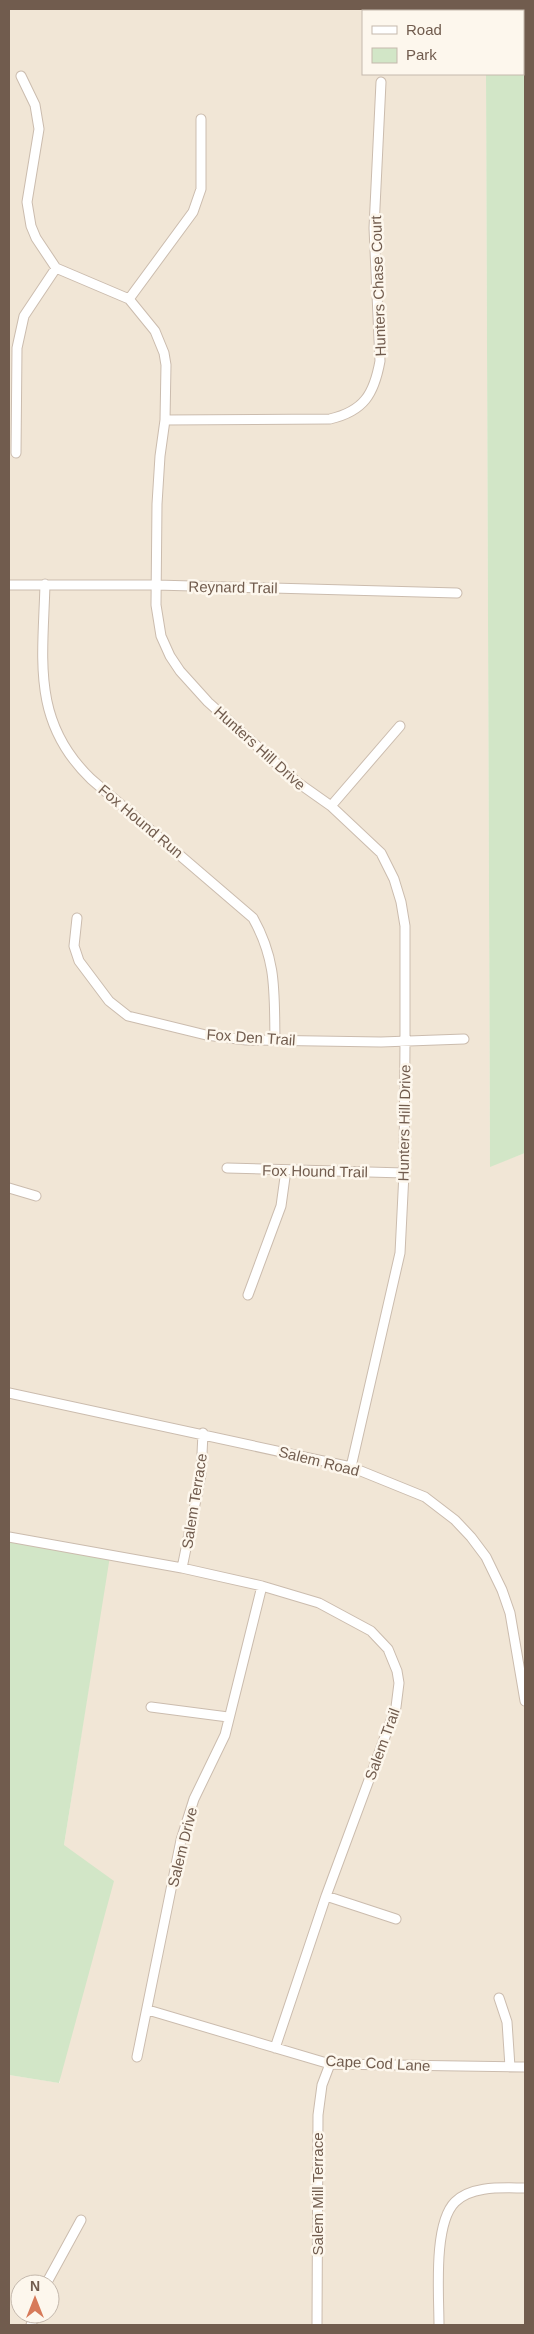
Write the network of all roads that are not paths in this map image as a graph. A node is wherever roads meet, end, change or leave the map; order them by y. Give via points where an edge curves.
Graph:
1 (20, 76) dead end
2 (380, 82) dead end
3 (201, 119) dead end
4 (56, 268) junction
5 (129, 299) junction
6 (165, 420) junction
7 (16, 452) dead end
8 (45, 584) junction
9 (156, 585) junction
10 (9, 586) edge
11 (457, 593) dead end
12 (400, 726) dead end
13 (331, 806) junction
14 (77, 918) dead end
15 (275, 1040) junction
16 (464, 1040) dead end
17 (405, 1042) junction
18 (227, 1168) dead end
19 (286, 1170) junction
20 (404, 1173) junction
21 (9, 1188) edge
22 (36, 1196) dead end
23 (248, 1295) dead end
24 (9, 1393) edge
25 (203, 1433) junction
26 (351, 1467) junction
27 (9, 1537) edge
28 (182, 1568) junction
29 (262, 1586) junction
30 (525, 1700) edge
31 (151, 1707) dead end
32 (228, 1717) junction
33 (326, 1896) junction
34 (396, 1919) dead end
35 (500, 1998) dead end
36 (148, 2010) junction
37 (275, 2048) junction
38 (137, 2057) dead end
39 (330, 2064) junction
40 (510, 2067) junction
41 (525, 2067) edge
42 (525, 2188) edge
43 (81, 2220) dead end
44 (51, 2274) edge
45 (317, 2325) edge
46 (439, 2325) edge

1 - 4 street via 35,105 38,129 28,190 28,214 36,238
2 - 6 street, Hunters Chase Court via 374,228 380,362 370,394 353,411 330,419
3 - 5 street via 201,189 193,212
4 - 5 street, Hunters Hill Drive
4 - 7 street via 24,316 17,348
5 - 6 street, Hunters Hill Drive via 155,331 164,353
6 - 9 street, Hunters Hill Drive via 157,504
8 - 9 street, Reynard Trail
8 - 10 street, Reynard Trail
8 - 15 street, Fox Hound Run via 43,683 47,707 58,736 74,761 91,779 253,918 267,946 273,970
9 - 11 street, Reynard Trail
9 - 13 street, Hunters Hill Drive via 161,636 180,671 208,702 297,782
12 - 13 street
13 - 17 street, Hunters Hill Drive via 380,853 398,891 405,926
14 - 15 street, Fox Den Trail via 74,946 78,961 109,1001 128,1016 206,1035
15 - 17 street, Fox Den Trail
16 - 17 street, Fox Den Trail
17 - 20 street, Hunters Hill Drive
18 - 19 street, Fox Hound Trail
19 - 20 street, Fox Hound Trail
19 - 23 street via 281,1206
20 - 26 street, Hunters Hill Drive via 400,1253
21 - 22 street
24 - 25 street, Salem Road
25 - 26 street, Salem Road
25 - 28 street, Salem Terrace via 201,1475
26 - 30 street, Salem Road via 425,1497 472,1537 486,1557 510,1613
27 - 28 street, Salem Trail
28 - 29 street, Salem Trail
29 - 32 street, Salem Drive
29 - 33 street, Salem Trail via 319,1603 371,1631 388,1649 397,1671 396,1707
31 - 32 street
32 - 36 street, Salem Drive via 225,1735 194,1799 183,1833
33 - 34 street
33 - 37 street, Salem Trail
35 - 40 street via 508,2022
36 - 37 street, Cape Cod Lane
36 - 38 street, Salem Drive
37 - 39 street, Cape Cod Lane
39 - 40 street, Cape Cod Lane
39 - 45 street, Salem Mill Terrace via 322,2085 318,2116
40 - 41 street, Cape Cod Lane
42 - 46 street via 484,2189 455,2202 446,2219 442,2237
43 - 44 street

